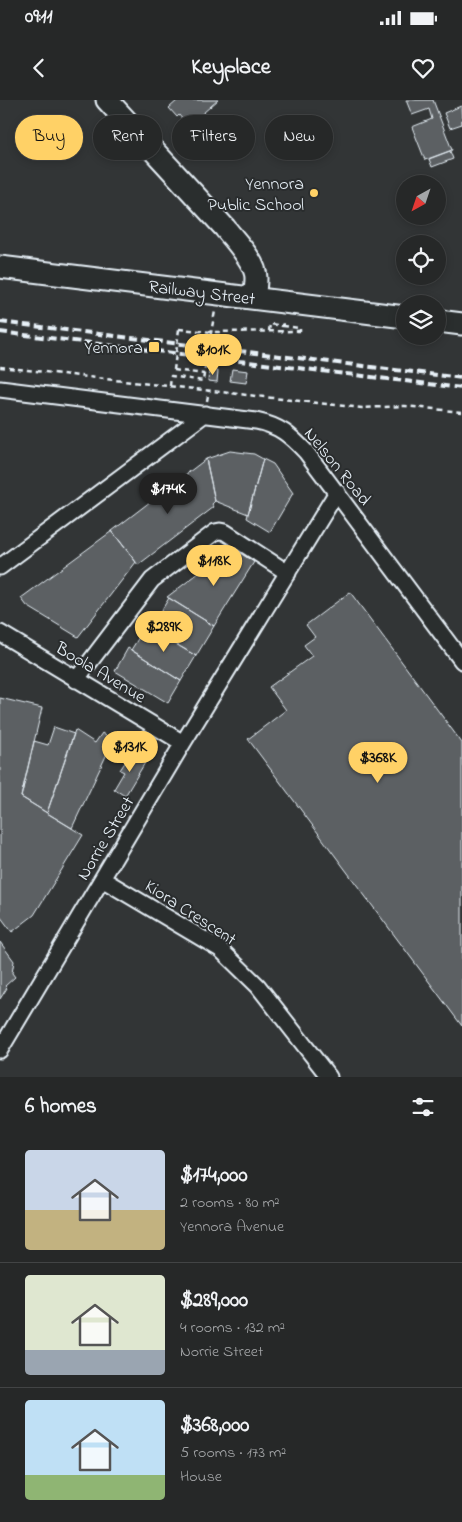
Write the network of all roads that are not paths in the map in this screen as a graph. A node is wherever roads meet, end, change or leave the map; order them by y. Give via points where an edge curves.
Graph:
1 (107, 100) edge
2 (0, 267) edge
3 (254, 298) junction
4 (396, 316) edge
5 (446, 322) edge
6 (462, 324) edge
7 (0, 390) edge
8 (205, 414) junction
9 (337, 492) junction
10 (0, 567) edge
11 (288, 573) junction
12 (0, 633) edge
13 (462, 661) edge
14 (76, 680) junction
15 (183, 743) junction
16 (102, 879) junction
17 (0, 1050) edge
18 (329, 1077) edge

1 - 3 main road via 242,250 254,268
2 - 3 main road, Railway Street
3 - 4 main road, Railway Street
5 - 6 main road
7 - 8 street, Nelson Road
8 - 9 street, Nelson Road via 256,420 284,431 306,452
8 - 10 street
9 - 11 street, Norrie Street
9 - 13 street, Nelson Road
11 - 14 street via 225,532 215,532 152,580
11 - 15 street, Norrie Street
12 - 14 street, Boola Avenue
14 - 15 street, Boola Avenue
15 - 16 street, Norrie Street
16 - 17 street, Norrie Street
16 - 18 street, Kiora Crescent via 220,949 258,986

